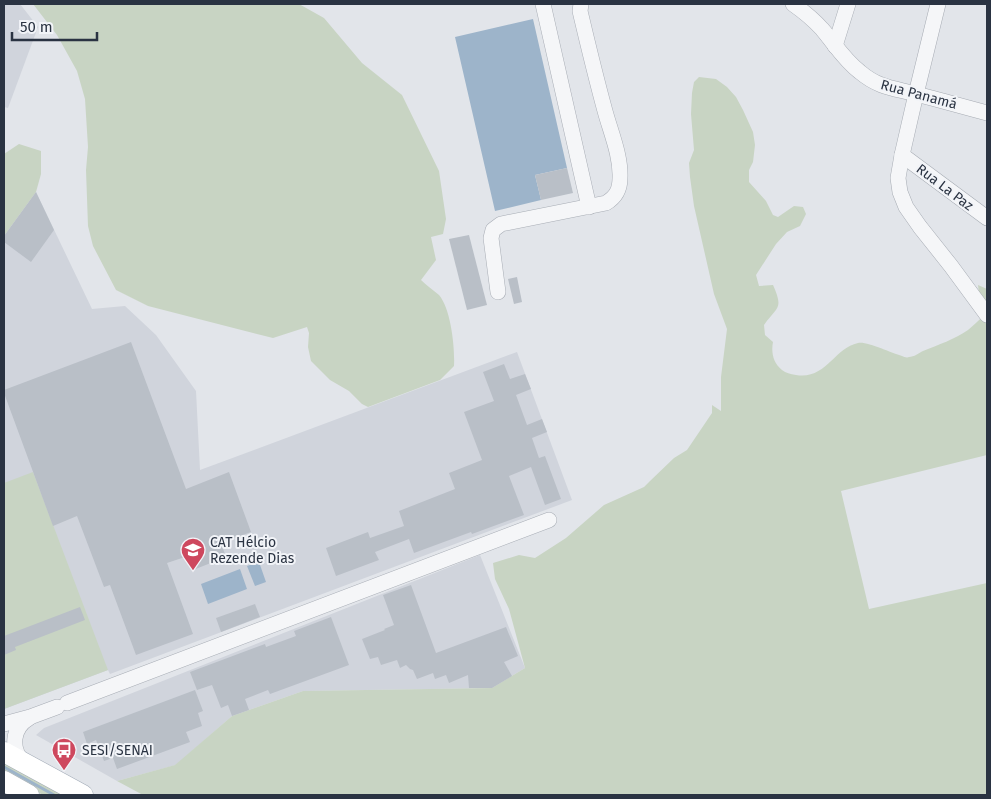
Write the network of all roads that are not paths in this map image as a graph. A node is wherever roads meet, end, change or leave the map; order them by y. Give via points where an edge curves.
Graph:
1 (543, 4) edge
2 (581, 4) edge
3 (792, 4) edge
4 (848, 4) edge
5 (938, 4) edge
6 (835, 46) junction
7 (916, 94) junction
8 (987, 113) edge
9 (902, 155) junction
10 (589, 207) junction
11 (987, 218) edge
12 (498, 292) dead end
13 (987, 316) edge
14 (549, 520) dead end
15 (30, 717) junction
16 (4, 724) edge
17 (4, 752) edge
18 (24, 763) junction
19 (4, 781) edge
20 (29, 795) edge
21 (82, 795) edge

1 - 10 street
2 - 10 street via 580,11 620,164 618,190 613,199
3 - 6 street, Rua Panamá via 810,17
4 - 6 street
5 - 7 street
6 - 7 street, Rua Panamá via 858,71 877,84
7 - 8 street, Rua Panamá
7 - 9 street
9 - 11 street, Rua La Paz
9 - 13 street via 898,178 906,207
10 - 12 street via 500,224 493,230 491,238
14 - 15 street
15 - 16 street
15 - 18 street via 20,725 15,736 17,754
17 - 18 main road
18 - 21 main road
19 - 20 main road

